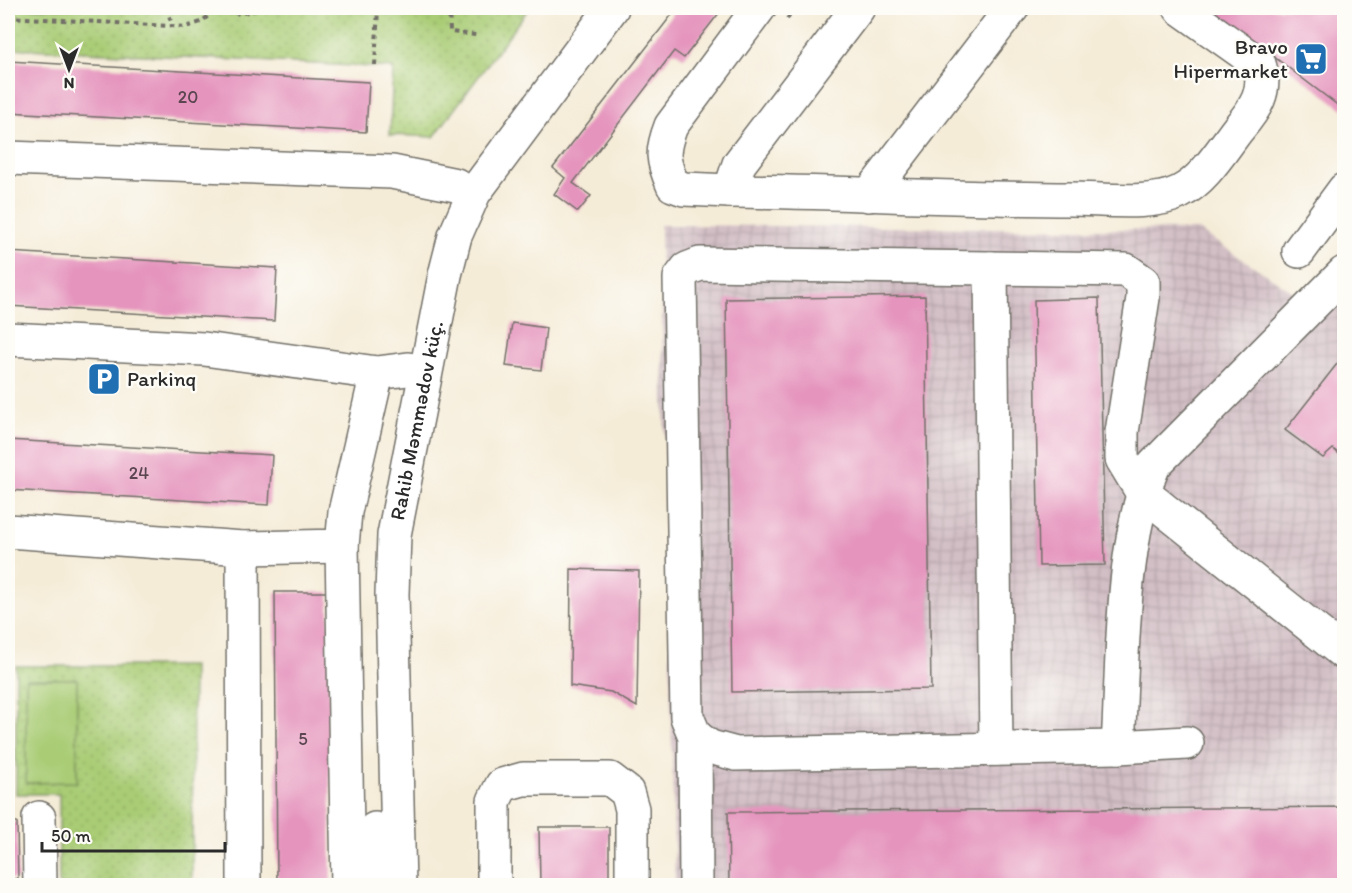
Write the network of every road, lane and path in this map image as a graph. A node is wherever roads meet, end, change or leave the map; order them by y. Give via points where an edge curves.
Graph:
1 (166, 8) edge
2 (216, 8) edge
3 (265, 8) edge
4 (378, 8) edge
5 (449, 8) edge
6 (588, 8) edge
7 (612, 8) edge
8 (759, 8) edge
9 (858, 8) edge
10 (1012, 8) edge
11 (1180, 8) edge
12 (8, 17) edge
13 (173, 26) junction
14 (476, 35) dead end
15 (375, 65) dead end
16 (8, 158) edge
17 (465, 189) junction
18 (1344, 190) edge
19 (730, 191) junction
20 (869, 195) junction
21 (1299, 251) dead end
22 (991, 268) junction
23 (1344, 273) edge
24 (8, 339) edge
25 (408, 369) junction
26 (376, 373) junction
27 (1142, 492) junction
28 (8, 531) edge
29 (342, 546) junction
30 (243, 548) junction
31 (384, 558) junction
32 (1344, 653) edge
33 (696, 736) junction
34 (1187, 742) dead end
35 (1118, 747) junction
36 (996, 749) junction
37 (39, 818) dead end
38 (40, 885) edge
39 (244, 885) edge
40 (348, 885) edge
41 (375, 885) edge
42 (399, 885) edge
43 (494, 885) edge
44 (632, 885) edge
45 (696, 885) edge

1 - 13 path
2 - 3 path via 239,14
2 - 13 path via 201,22
4 - 15 path
5 - 14 path via 450,32
6 - 17 main road
7 - 17 main road, Rahib Məmmədov küç.
8 - 19 main road via 671,126 664,146 664,164 674,185
9 - 19 main road via 740,164
10 - 20 main road
11 - 20 main road via 1259,64 1263,76 1262,96 1248,117 1194,183 1178,193 1155,200
12 - 13 path
16 - 17 main road via 392,172
17 - 25 main road via 440,225
17 - 31 main road, Rahib Məmmədov küç. via 394,535
18 - 21 main road
19 - 20 main road
22 - 27 main road via 1126,270 1143,282 1122,432 1122,459
22 - 33 main road via 700,264 687,269 680,278 687,717
22 - 36 main road
23 - 27 main road via 1154,465
24 - 26 main road via 204,349
25 - 26 main road
25 - 31 main road via 382,496
26 - 29 main road via 345,512
27 - 32 main road
27 - 35 main road via 1128,582
28 - 30 main road
29 - 30 main road
29 - 40 main road
30 - 39 main road
31 - 41 main road
31 - 42 main road, Rahib Məmmədov küç.
33 - 36 main road via 710,747 736,754
33 - 45 main road
34 - 35 main road
35 - 36 main road
37 - 38 main road
43 - 44 main road via 494,801 502,785 523,779 610,779 627,792 632,809

